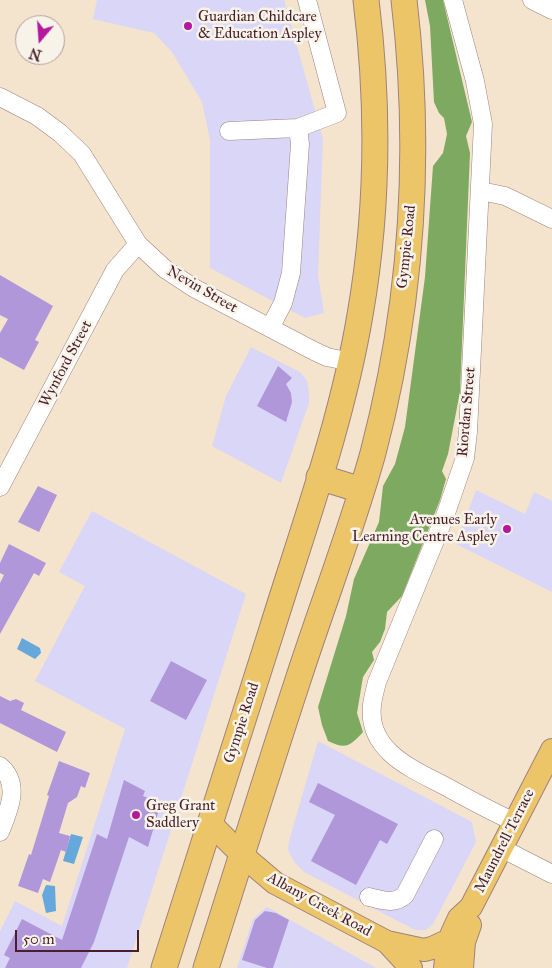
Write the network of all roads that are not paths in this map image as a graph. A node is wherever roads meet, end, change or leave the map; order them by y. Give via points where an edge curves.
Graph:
1 (307, 0) edge
2 (366, 0) edge
3 (404, 0) edge
4 (453, 0) edge
5 (532, 0) edge
6 (552, 10) edge
7 (0, 97) edge
8 (298, 128) junction
9 (229, 131) dead end
10 (481, 191) junction
11 (552, 220) edge
12 (138, 244) junction
13 (270, 328) junction
14 (350, 362) junction
15 (319, 477) junction
16 (0, 488) edge
17 (361, 490) junction
18 (552, 750) edge
19 (0, 766) edge
20 (515, 822) junction
21 (210, 823) junction
22 (0, 832) edge
23 (434, 839) dead end
24 (501, 848) junction
25 (242, 855) junction
26 (552, 874) edge
27 (369, 897) dead end
28 (471, 907) junction
29 (449, 940) junction
30 (386, 942) junction
31 (164, 968) edge
32 (206, 968) edge
33 (412, 968) edge
34 (445, 968) edge
35 (462, 968) edge

1 - 8 street via 337,113
2 - 14 highway, Gympie Road via 372,62 374,160 368,262
3 - 17 highway, Gympie Road via 413,148 408,253 392,367
4 - 10 street, Riordan Street via 483,124
5 - 6 street
7 - 12 street, Nevin Street via 36,116 82,154
8 - 9 street
8 - 13 street via 300,144 292,273 283,303
10 - 11 street via 505,196
10 - 20 street, Riordan Street via 465,458 378,682 372,717 386,749 402,764
12 - 13 street, Nevin Street via 165,269 194,288
12 - 16 street, Wynford Street via 115,270
13 - 14 street, Nevin Street via 327,357
14 - 15 highway, Gympie Road
15 - 17 highway
15 - 21 highway, Gympie Road
17 - 25 highway, Gympie Road
18 - 20 main road, Maundrell Terrace
19 - 22 street via 8,773 12,789 10,806
20 - 24 main road, Maundrell Terrace
21 - 25 main road, Albany Creek Road
21 - 31 highway, Gympie Road
23 - 27 street via 401,898 390,902
24 - 26 street
24 - 28 main road, Maundrell Terrace
25 - 30 main road, Albany Creek Road via 275,883
25 - 32 highway, Gympie Road
28 - 29 main road, Maundrell Terrace via 459,918
28 - 35 main road, Maundrell Terrace
29 - 30 main road, Albany Creek Road via 424,950
29 - 34 main road, Maundrell Terrace
30 - 33 main road, Albany Creek Road

